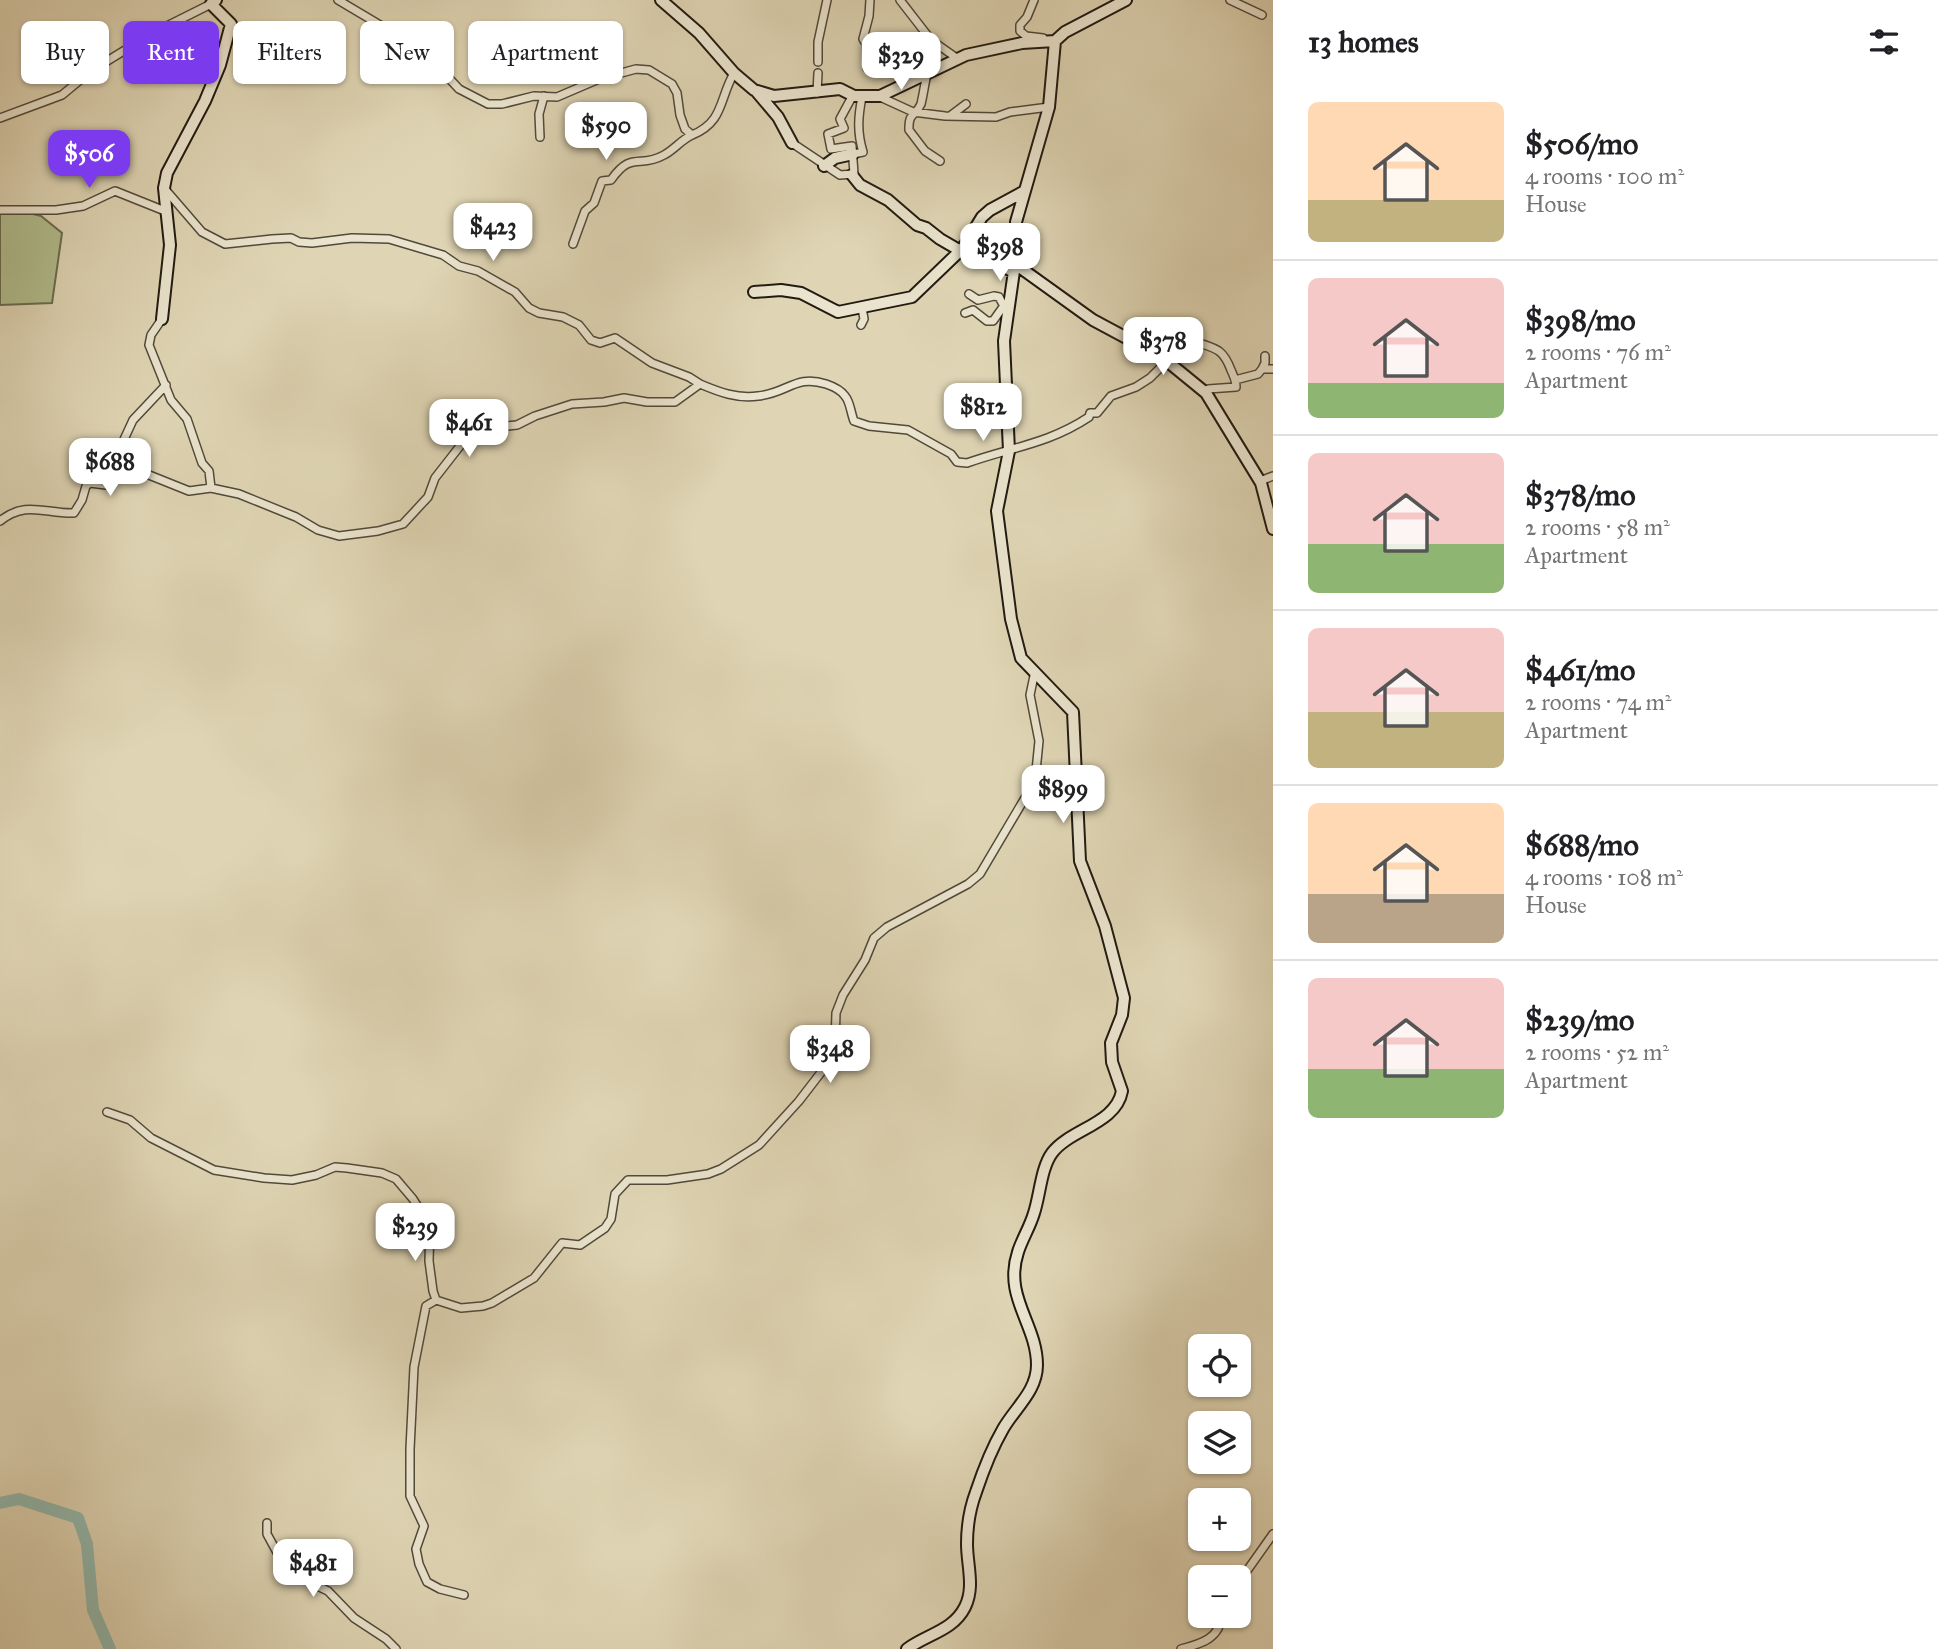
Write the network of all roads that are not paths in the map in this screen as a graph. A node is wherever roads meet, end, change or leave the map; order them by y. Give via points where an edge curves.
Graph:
1 (338, 0) edge
2 (661, 0) edge
3 (827, 0) edge
4 (870, 0) edge
5 (900, 0) edge
6 (1034, 0) edge
7 (1126, 0) edge
8 (1230, 0) edge
9 (214, 2) edge
10 (1262, 15) dead end
11 (1055, 41) junction
12 (958, 59) junction
13 (818, 62) dead end
14 (867, 68) dead end
15 (734, 73) junction
16 (927, 73) junction
17 (818, 74) dead end
18 (754, 90) junction
19 (817, 93) junction
20 (544, 96) junction
21 (858, 96) junction
22 (878, 96) junction
23 (966, 104) dead end
24 (1049, 107) junction
25 (913, 112) junction
26 (949, 116) junction
27 (0, 118) edge
28 (692, 135) junction
29 (540, 137) dead end
30 (792, 143) joint
31 (853, 154) junction
32 (940, 161) dead end
33 (824, 166) junction
34 (852, 176) junction
35 (164, 188) junction
36 (1023, 192) junction
37 (0, 210) edge
38 (165, 211) junction
39 (573, 244) dead end
40 (960, 249) junction
41 (1015, 268) junction
42 (754, 292) dead end
43 (969, 294) dead end
44 (862, 308) junction
45 (1006, 309) junction
46 (965, 313) dead end
47 (162, 319) joint
48 (862, 325) dead end
49 (1265, 356) dead end
50 (1167, 361) junction
51 (1262, 369) junction
52 (1273, 369) edge
53 (1236, 380) junction
54 (700, 384) junction
55 (166, 385) junction
56 (1206, 393) junction
57 (1009, 451) junction
58 (114, 461) junction
59 (1273, 476) edge
60 (1260, 481) junction
61 (211, 488) junction
62 (0, 522) edge
63 (1273, 529) edge
64 (1035, 671) junction
65 (107, 1112) dead end
66 (436, 1300) junction
67 (267, 1522) dead end
68 (1273, 1534) edge
69 (1251, 1565) edge
70 (464, 1595) dead end
71 (1220, 1628) edge
72 (396, 1649) edge
73 (906, 1649) edge
74 (1181, 1649) edge

1 - 20 street via 412,44 459,89 481,102 502,104
2 - 15 street via 699,33
3 - 13 street
4 - 14 street via 863,39
5 - 12 street via 931,40
6 - 11 street via 1020,30 1026,36
7 - 11 street
8 - 10 street
9 - 27 street via 151,34 62,95
9 - 35 street via 231,24 226,50
11 - 12 street via 1021,43
11 - 24 street
12 - 16 street
15 - 18 street
15 - 28 street via 717,118
16 - 22 street
16 - 25 street via 921,103
17 - 19 street
18 - 19 street via 783,97
18 - 30 street via 778,117
19 - 21 street via 840,89
20 - 28 street via 557,97 625,72 649,70 672,84 685,129
20 - 29 street
21 - 22 street
21 - 31 street via 863,152
21 - 31 street via 840,119 844,128 828,134 831,149 852,146
22 - 25 street
23 - 26 street
24 - 26 street via 996,117
24 - 36 street
25 - 26 street
25 - 32 street via 909,130 925,151
28 - 39 street via 663,156 628,162 611,180 603,181
30 - 33 street
31 - 33 street
31 - 34 street
33 - 34 street
34 - 40 street via 917,225
35 - 38 street
35 - 54 street via 202,232 225,244 290,238 312,243 389,239 443,255 515,292 529,309 579,325 591,340 600,343 615,338 652,363
36 - 40 street via 982,217
36 - 41 street via 1016,222
37 - 38 street via 83,206 115,191
38 - 47 street via 170,245
40 - 41 street via 982,248 1004,269
40 - 44 street via 912,297
41 - 45 street
41 - 50 street via 1093,320
42 - 44 street via 801,293 838,312
43 - 45 street via 978,300 999,298
44 - 48 street
45 - 46 street via 993,321 973,310
45 - 57 street
47 - 55 street via 149,345
49 - 51 street
50 - 53 street via 1196,342 1227,357
50 - 56 street
50 - 57 street via 1128,392 1111,396 1097,413 1044,441
51 - 52 street
51 - 53 street
53 - 56 street via 1236,387 1208,389
54 - 57 street via 721,394 756,397 809,379 832,386 846,397 854,421 908,430 957,462
54 - 61 street via 675,402 624,398 572,404 517,425 476,429 403,524 378,531 339,536 239,494
55 - 58 street via 133,420
55 - 61 street via 171,400 187,419 209,471
56 - 60 street
57 - 64 street via 997,511 1011,619 1021,658
58 - 61 street via 189,491
58 - 62 street via 111,481 86,486 74,513 24,509
59 - 60 street
60 - 63 street
64 - 66 street via 1030,695 1040,741 1032,790 981,874 874,937 836,1013 829,1062 766,1139 708,1174 628,1180 615,1194 605,1228 580,1245 562,1243 534,1278 492,1303 461,1308
64 - 73 street via 1073,712 1080,861 1124,998 1111,1043 1122,1091 1116,1105 1061,1144 1048,1160 1017,1253 1013,1281 1036,1354 1036,1377 1002,1430 975,1493 968,1521 967,1603 950,1625
65 - 66 street via 130,1120 150,1138 214,1170 284,1180 335,1167 396,1179 430,1226 429,1261
66 - 70 street via 426,1306 416,1354 410,1491 424,1526 416,1554 426,1581
67 - 72 street via 267,1534 279,1556
68 - 69 street
71 - 74 street via 1215,1635

